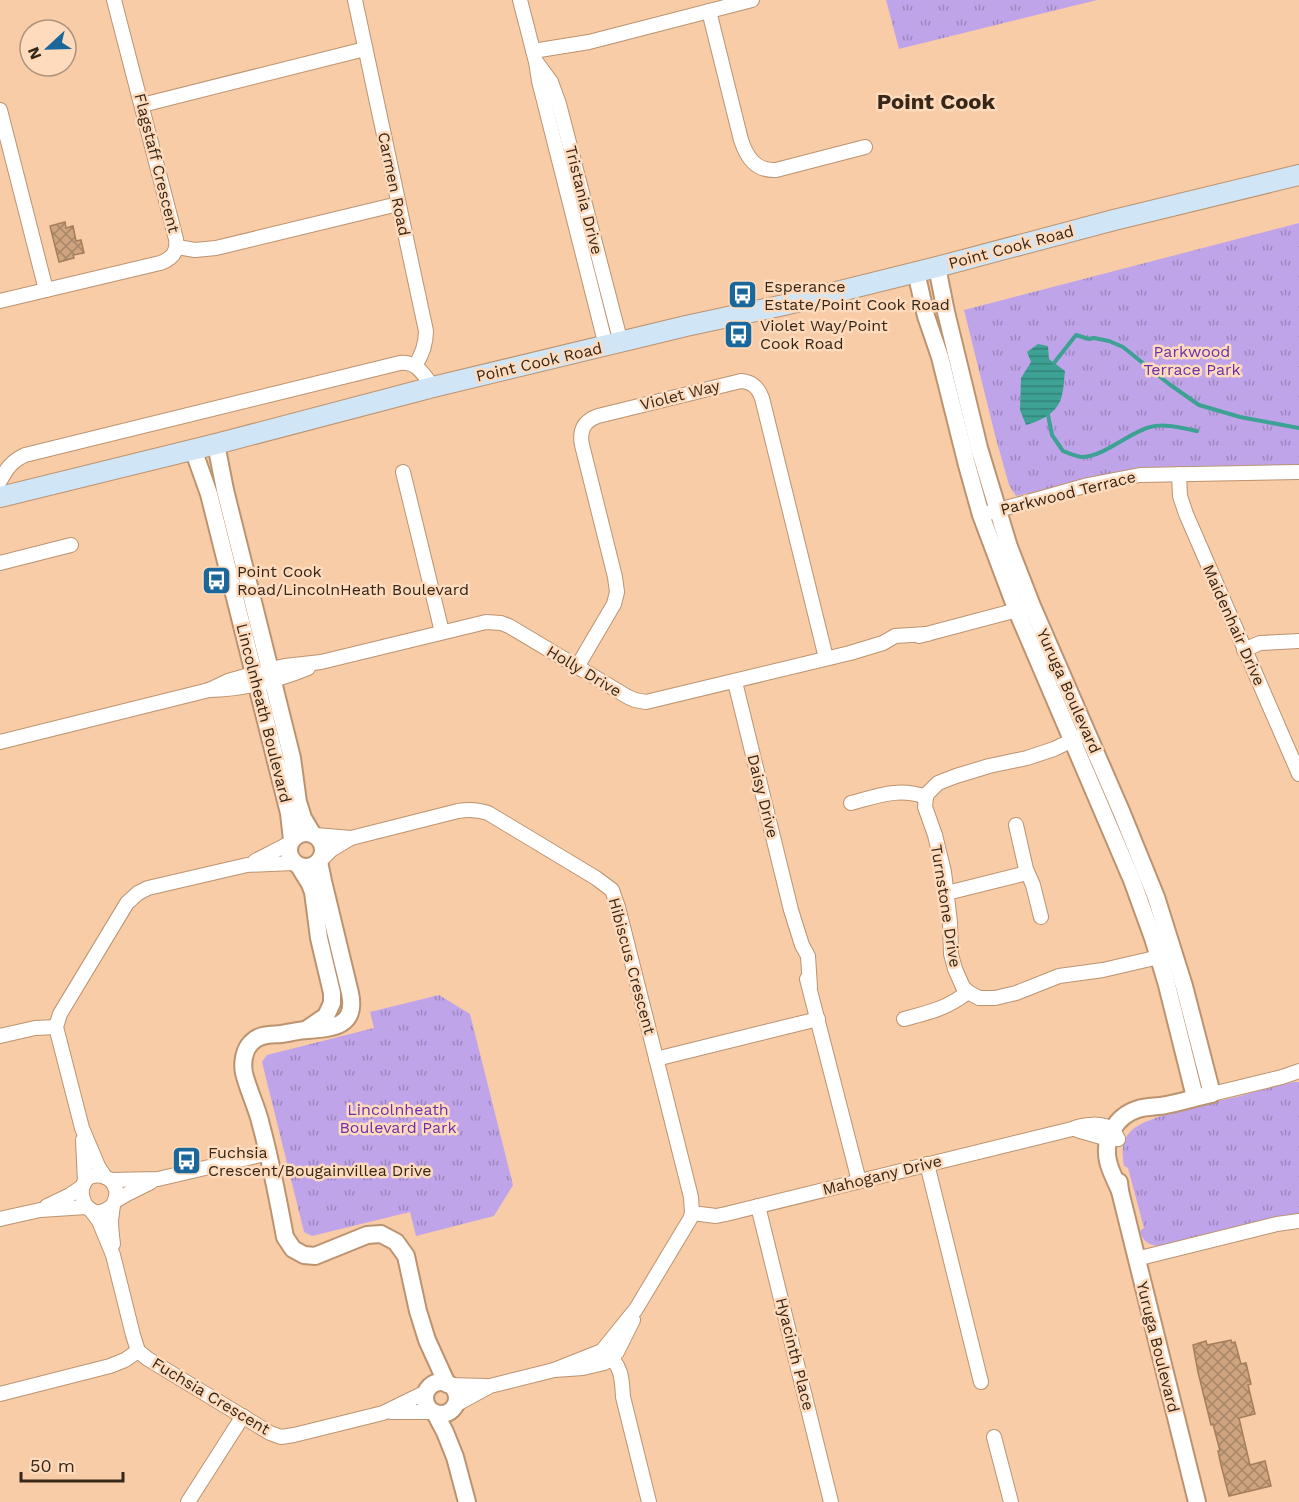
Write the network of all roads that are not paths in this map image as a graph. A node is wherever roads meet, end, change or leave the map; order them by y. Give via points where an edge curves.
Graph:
1 (114, 0) edge
2 (355, 0) edge
3 (520, 0) edge
4 (752, 0) edge
5 (709, 11) junction
6 (365, 49) junction
7 (534, 56) junction
8 (142, 105) junction
9 (0, 110) edge
10 (865, 147) dead end
11 (1299, 175) edge
12 (1299, 182) edge
13 (1239, 190) junction
14 (398, 204) junction
15 (177, 247) junction
16 (937, 267) junction
17 (916, 272) junction
18 (46, 290) junction
19 (0, 302) edge
20 (613, 344) junction
21 (416, 366) junction
22 (433, 387) junction
23 (216, 444) junction
24 (193, 449) junction
25 (403, 472) dead end
26 (1299, 472) edge
27 (1179, 474) junction
28 (0, 481) edge
29 (0, 496) edge
30 (989, 513) junction
31 (71, 545) dead end
32 (0, 563) edge
33 (1024, 608) junction
34 (442, 632) junction
35 (1299, 641) edge
36 (1244, 650) junction
37 (826, 658) junction
38 (577, 667) junction
39 (263, 677) junction
40 (735, 682) junction
41 (1080, 737) junction
42 (0, 742) edge
43 (1299, 774) edge
44 (926, 797) junction
45 (851, 803) dead end
46 (1016, 825) dead end
47 (314, 834) junction
48 (351, 838) junction
49 (291, 841) junction
50 (320, 861) junction
51 (297, 864) junction
52 (248, 865) junction
53 (1027, 873) junction
54 (946, 893) junction
55 (1041, 917) dead end
56 (1159, 957) junction
57 (968, 992) junction
58 (332, 1003) junction
59 (352, 1007) junction
60 (818, 1019) junction
61 (903, 1019) dead end
62 (56, 1027) junction
63 (306, 1030) junction
64 (0, 1036) edge
65 (656, 1059) junction
66 (1299, 1071) edge
67 (1212, 1094) junction
68 (1195, 1097) junction
69 (82, 1128) junction
70 (1113, 1136) junction
71 (269, 1153) junction
72 (927, 1164) junction
73 (107, 1178) junction
74 (158, 1179) junction
75 (859, 1181) junction
76 (84, 1184) junction
77 (114, 1203) junction
78 (758, 1206) junction
79 (89, 1208) junction
80 (40, 1210) junction
81 (692, 1213) junction
82 (0, 1219) edge
83 (1299, 1221) edge
84 (113, 1255) junction
85 (1136, 1259) junction
86 (427, 1340) junction
87 (138, 1351) junction
88 (606, 1357) junction
89 (981, 1382) dead end
90 (448, 1384) junction
91 (490, 1386) junction
92 (427, 1391) junction
93 (0, 1394) edge
94 (454, 1406) junction
95 (383, 1413) junction
96 (434, 1413) junction
97 (243, 1416) junction
98 (994, 1437) dead end
99 (455, 1456) junction
100 (188, 1502) edge
101 (467, 1502) edge
102 (649, 1502) edge
103 (831, 1502) edge
104 (1011, 1502) edge
105 (1197, 1502) edge

1 - 8 street, Flagstaff Crescent
2 - 6 street, Carmen Road
3 - 7 street, Tristania Drive
4 - 5 street
5 - 7 street
5 - 10 street via 744,149 759,168 782,169
6 - 8 street
6 - 14 street, Carmen Road
7 - 20 street, Tristania Drive
8 - 15 street, Flagstaff Crescent
9 - 18 street
11 - 13 main road, Point Cook Road
12 - 13 main road, Point Cook Road
13 - 16 main road, Point Cook Road
14 - 15 street via 216,248
14 - 21 street, Carmen Road via 426,331 424,350
15 - 18 street, Flagstaff Crescent via 166,260
16 - 17 main road, Point Cook Road
16 - 30 street, Yuruga Boulevard via 980,448
17 - 20 main road, Point Cook Road
17 - 30 street, Yuruga Boulevard via 967,465
18 - 19 street, Flagstaff Crescent
20 - 22 main road, Point Cook Road
21 - 22 street
21 - 28 street via 400,363 25,455 14,461
22 - 23 main road, Point Cook Road
23 - 24 main road, Point Cook Road
23 - 39 street, Lincolnheath Boulevard
24 - 29 main road, Point Cook Road
24 - 39 street, Lincolnheath Boulevard
25 - 34 street
26 - 27 street, Parkwood Terrace
27 - 30 street, Parkwood Terrace via 1120,478
27 - 36 street, Maidenhair Drive via 1186,514
30 - 33 street, Yuruga Boulevard via 1009,547
31 - 32 street
33 - 37 street, Holly Drive via 927,634 895,636 883,643
33 - 41 street, Yuruga Boulevard
34 - 38 street, Holly Drive via 486,621 501,623
34 - 39 street, Holly Drive via 321,662 285,666
35 - 36 street via 1260,643
36 - 43 street, Maidenhair Drive
37 - 38 street, Violet Way via 762,398 756,387 741,381 598,416 582,427 582,445 617,591 611,610
37 - 40 street, Holly Drive
38 - 40 street, Holly Drive via 641,702
39 - 42 street, Holly Drive via 230,690 209,690
39 - 47 street, Lincolnheath Boulevard via 295,770 303,818
39 - 49 street, Lincolnheath Boulevard
40 - 60 street, Daisy Drive via 791,910 796,949
41 - 44 street via 1027,758 956,776 934,786
41 - 56 street, Yuruga Boulevard
41 - 67 street, Yuruga Boulevard via 1143,864 1167,927
44 - 45 street via 910,792 888,793
44 - 54 street, Turnstone Drive via 926,813 940,853
46 - 53 street
47 - 48 street, Hibiscus Crescent
47 - 49 street via 301,833
47 - 50 street via 324,849
48 - 50 street, Hibiscus Crescent
48 - 65 street, Hibiscus Crescent via 458,811 479,810 604,882 612,890 618,907
49 - 51 street via 289,853
49 - 52 street
50 - 51 street via 310,867
50 - 59 street
51 - 52 street
51 - 58 street via 313,892
52 - 62 street via 138,893 127,903
53 - 54 street
53 - 55 street
54 - 57 street, Turnstone Drive via 952,962
56 - 57 street via 1059,976 995,998 979,998
56 - 68 street, Yuruga Boulevard
57 - 61 street via 941,1009
58 - 59 street
58 - 63 street via 326,1016
59 - 63 street via 339,1024
60 - 65 street
60 - 75 street, Daisy Drive
62 - 64 street
62 - 69 street
63 - 71 street via 260,1036 250,1043 244,1056 244,1072
65 - 81 street, Hibiscus Crescent
66 - 67 street
67 - 68 street
68 - 70 street via 1130,1112 1115,1124
69 - 73 street
69 - 76 street
70 - 72 street, Mahogany Drive via 1072,1129
70 - 85 street, Yuruga Boulevard via 1107,1158 1120,1191
71 - 74 street
71 - 86 street via 285,1237 292,1249 315,1256 367,1235 381,1234 396,1242 406,1256
72 - 75 street, Mahogany Drive
72 - 89 street
73 - 74 street
73 - 76 street via 94,1176
73 - 77 street via 116,1190
74 - 77 street
75 - 78 street, Mahogany Drive
76 - 79 street via 81,1197
76 - 80 street
77 - 79 street via 102,1211
77 - 84 street, Fuchsia Crescent
78 - 81 street, Mahogany Drive via 716,1216
78 - 103 street, Hyacinth Place
79 - 80 street
79 - 84 street, Fuchsia Crescent
80 - 82 street
81 - 88 street
83 - 85 street
84 - 87 street, Fuchsia Crescent
85 - 105 street, Yuruga Boulevard
86 - 90 street
86 - 92 street
87 - 93 street via 110,1366
87 - 97 street, Fuchsia Crescent
88 - 91 street
88 - 102 street via 623,1397
90 - 91 street
90 - 92 street via 436,1383
90 - 94 street via 456,1394
91 - 94 street
92 - 95 street, Fuchsia Crescent
92 - 96 street via 426,1403
94 - 96 street via 450,1412
94 - 99 street
95 - 96 street, Fuchsia Crescent
95 - 97 street, Fuchsia Crescent via 280,1437
96 - 99 street
97 - 100 street
98 - 104 street
99 - 101 street

